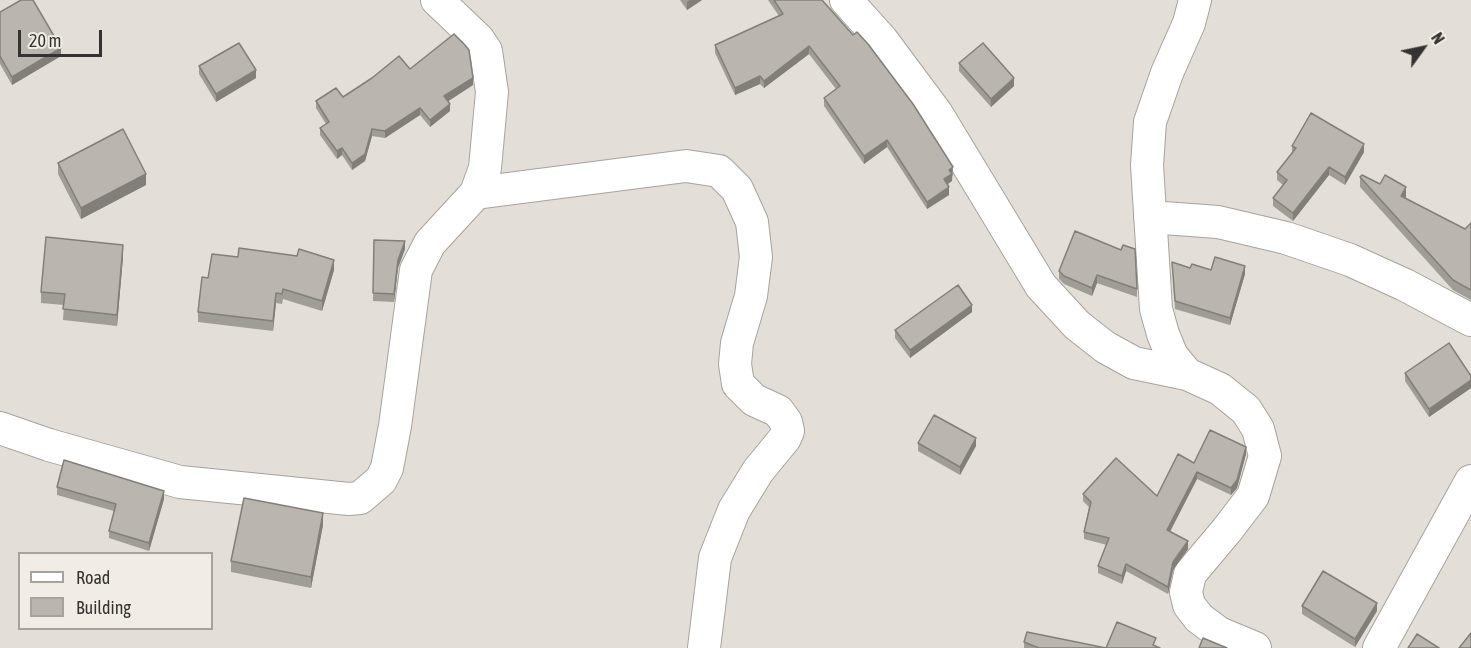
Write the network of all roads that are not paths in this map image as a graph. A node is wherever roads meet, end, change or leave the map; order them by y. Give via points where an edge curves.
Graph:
1 (437, 0) edge
2 (846, 0) edge
3 (1196, 0) edge
4 (476, 193) junction
5 (1150, 217) junction
6 (1471, 320) edge
7 (1187, 374) junction
8 (0, 428) edge
9 (1471, 481) edge
10 (704, 648) edge
11 (1254, 648) edge
12 (1379, 648) edge

1 - 4 street via 478,39 489,64 490,114 484,168
2 - 7 street via 882,40 937,114 1041,286 1077,325 1105,347 1134,363
3 - 5 street via 1150,122
4 - 8 street via 430,243 416,270 387,468 381,480 360,498 180,482
4 - 10 street via 686,166 719,171 737,189 752,222 756,256 751,296 737,344 738,384 754,400 778,411 788,431 734,510 715,558
5 - 6 street via 1218,222 1286,238 1350,260
5 - 7 street via 1156,309 1172,356
7 - 11 street via 1220,389 1246,410 1258,429 1265,456 1253,496 1190,574 1186,592 1189,605 1199,618 1219,633
9 - 12 street

